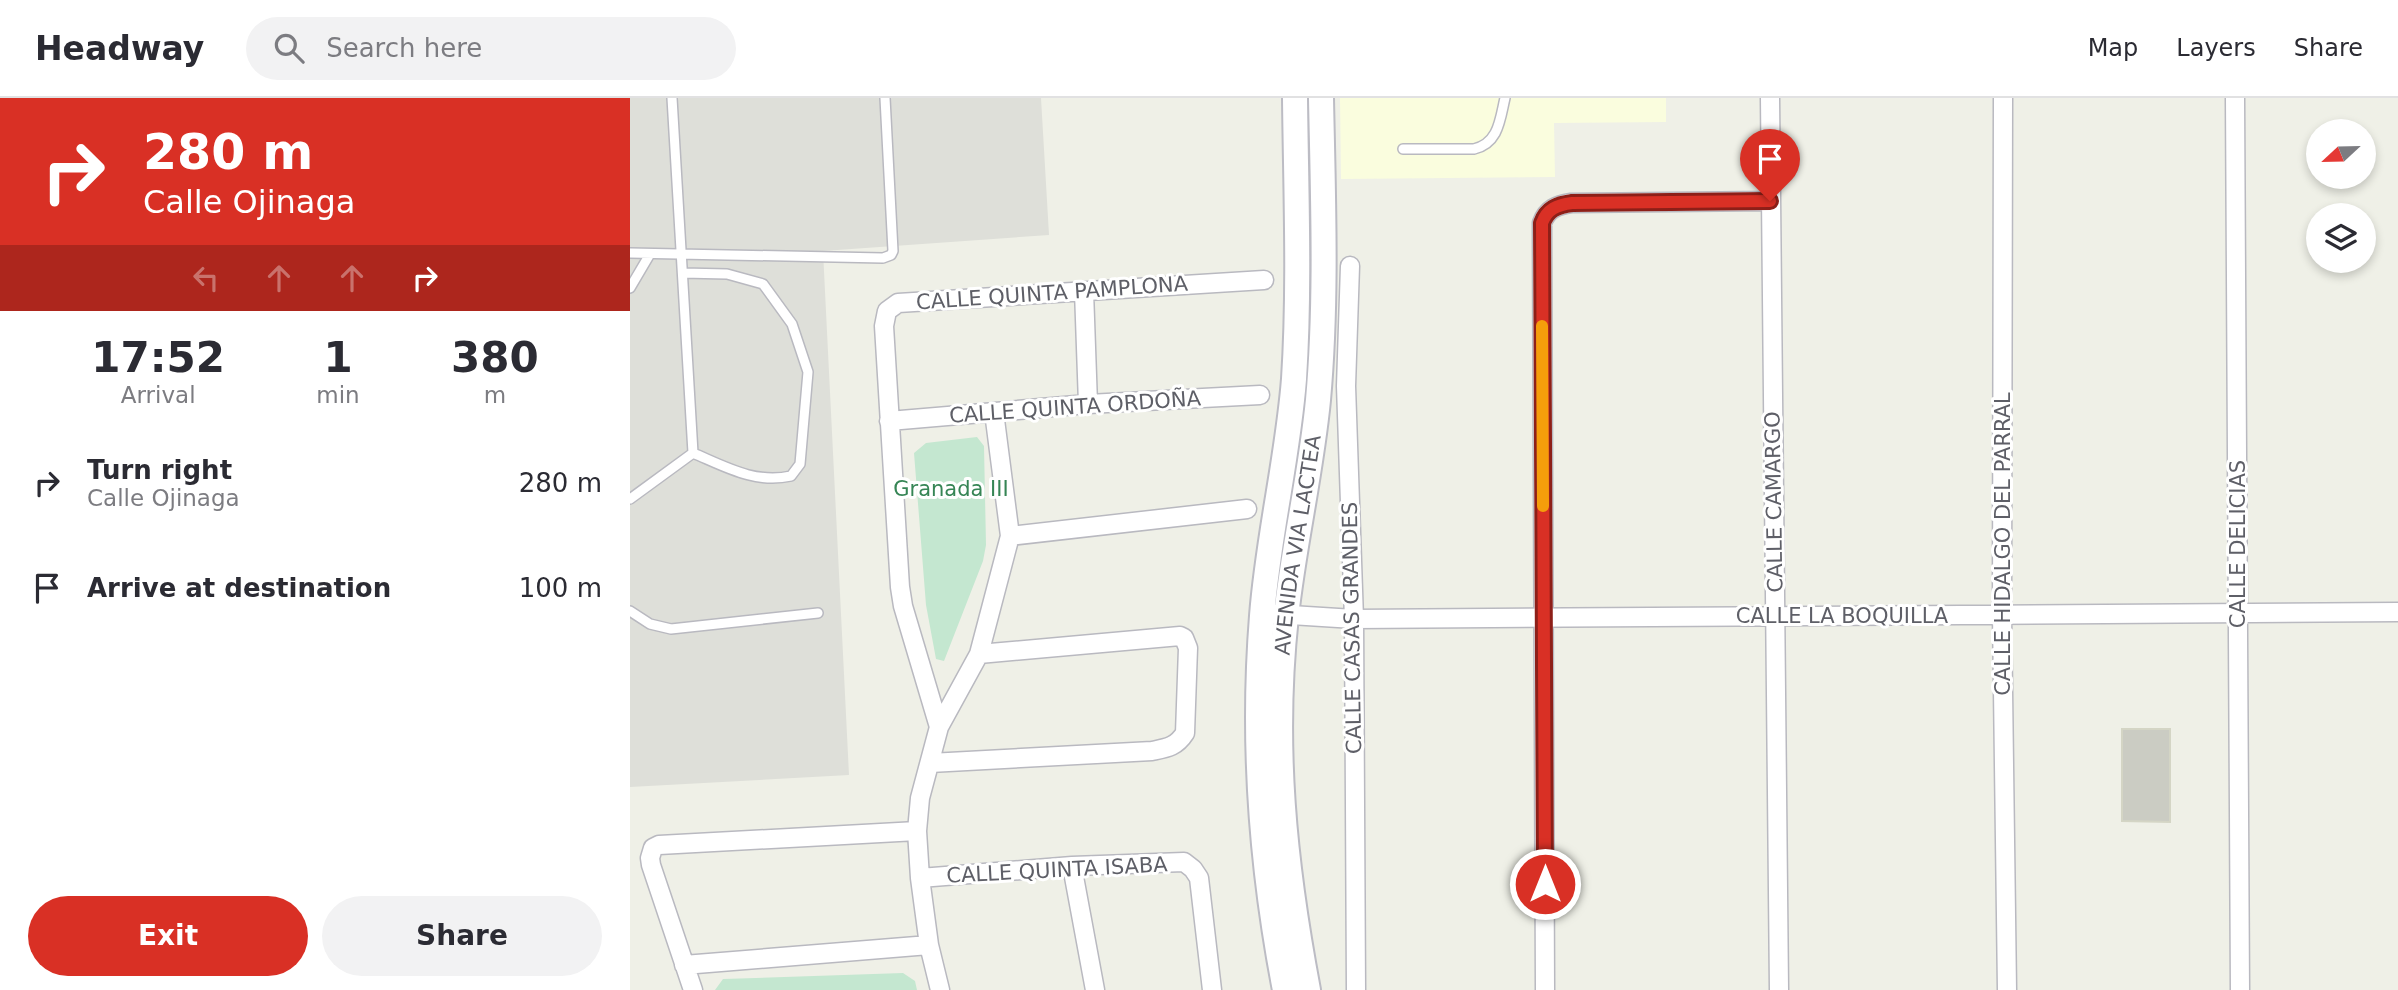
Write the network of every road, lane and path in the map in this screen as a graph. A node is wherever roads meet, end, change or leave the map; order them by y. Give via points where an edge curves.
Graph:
1 (672, 98) edge
2 (884, 98) edge
3 (1295, 98) edge
4 (1321, 98) edge
5 (1505, 98) edge
6 (1770, 98) edge
7 (2003, 98) edge
8 (2235, 98) edge
9 (1403, 149) dead end
10 (1770, 201) junction
11 (630, 253) edge
12 (650, 254) junction
13 (682, 254) junction
14 (1350, 266) dead end
15 (683, 273) junction
16 (1264, 280) dead end
17 (630, 288) edge
18 (1084, 291) junction
19 (1260, 395) dead end
20 (1088, 404) junction
21 (994, 412) junction
22 (889, 421) junction
23 (693, 453) junction
24 (630, 499) edge
25 (1247, 509) dead end
26 (1010, 536) junction
27 (630, 611) edge
28 (2398, 612) edge
29 (818, 613) dead end
30 (2239, 613) junction
31 (1274, 614) junction
32 (2002, 615) junction
33 (1776, 617) junction
34 (1544, 618) junction
35 (1354, 620) junction
36 (979, 654) junction
37 (939, 727) junction
38 (929, 763) junction
39 (917, 831) junction
40 (1072, 866) junction
41 (920, 878) junction
42 (929, 945) junction
43 (684, 965) junction
44 (693, 990) edge
45 (940, 990) edge
46 (1095, 990) edge
47 (1212, 990) edge
48 (1285, 990) edge
49 (1308, 990) edge
50 (1356, 990) edge
51 (1545, 990) edge
52 (1779, 990) edge
53 (2007, 990) edge
54 (2240, 990) edge

1 - 13 lane
2 - 13 lane via 891,255
3 - 31 main road, AVENIDA VIA LACTEA via 1294,379
4 - 31 main road, AVENIDA VIA LACTEA via 1318,402 1307,483
5 - 9 lane via 1497,130 1484,147
6 - 10 street, CALLE CAMARGO
7 - 32 street, CALLE HIDALGO DEL PARRAL
8 - 30 street, CALLE DELICIAS
10 - 33 street, CALLE CAMARGO
10 - 34 street via 1572,203 1553,208 1544,218
11 - 12 lane
12 - 13 lane
12 - 17 lane
13 - 15 lane
14 - 35 street, CALLE CASAS GRANDES via 1346,386
15 - 23 lane
15 - 23 lane via 727,274 763,284 792,324 808,372 800,464 792,476 774,480 746,475
16 - 18 street, CALLE QUINTA PAMPLONA
18 - 20 street
18 - 22 street, CALLE QUINTA PAMPLONA via 890,306 884,316
19 - 20 street, CALLE QUINTA ORDOÑA
20 - 21 street, CALLE QUINTA ORDOÑA
21 - 22 street, CALLE QUINTA ORDOÑA
21 - 26 street
22 - 37 street, CALLE QUINTA PAMPLONA via 903,606
23 - 24 lane
25 - 26 street
26 - 36 street
27 - 29 lane via 665,629
28 - 30 street, CALLE LA BOQUILLA
30 - 32 street, CALLE LA BOQUILLA
30 - 54 street, CALLE DELICIAS
31 - 35 street, CALLE LA BOQUILLA
31 - 48 main road, AVENIDA VIA LACTEA via 1257,697 1261,827
31 - 49 main road, AVENIDA VIA LACTEA via 1281,787 1292,905
32 - 33 street, CALLE LA BOQUILLA
32 - 53 street, CALLE HIDALGO DEL PARRAL
33 - 34 street, CALLE LA BOQUILLA
33 - 52 street, CALLE CAMARGO
34 - 35 street, CALLE LA BOQUILLA
34 - 51 street
35 - 50 street, CALLE CASAS GRANDES
36 - 37 street
36 - 38 street via 1180,636 1188,648 1185,733 1179,743 1152,751
37 - 38 street
38 - 39 street
39 - 41 street
39 - 43 street via 653,848 649,858
40 - 41 street, CALLE QUINTA ISABA
40 - 46 street
40 - 47 street, CALLE QUINTA ISABA via 1184,862 1193,869 1199,878
41 - 42 street
42 - 43 street
42 - 45 street
43 - 44 street

